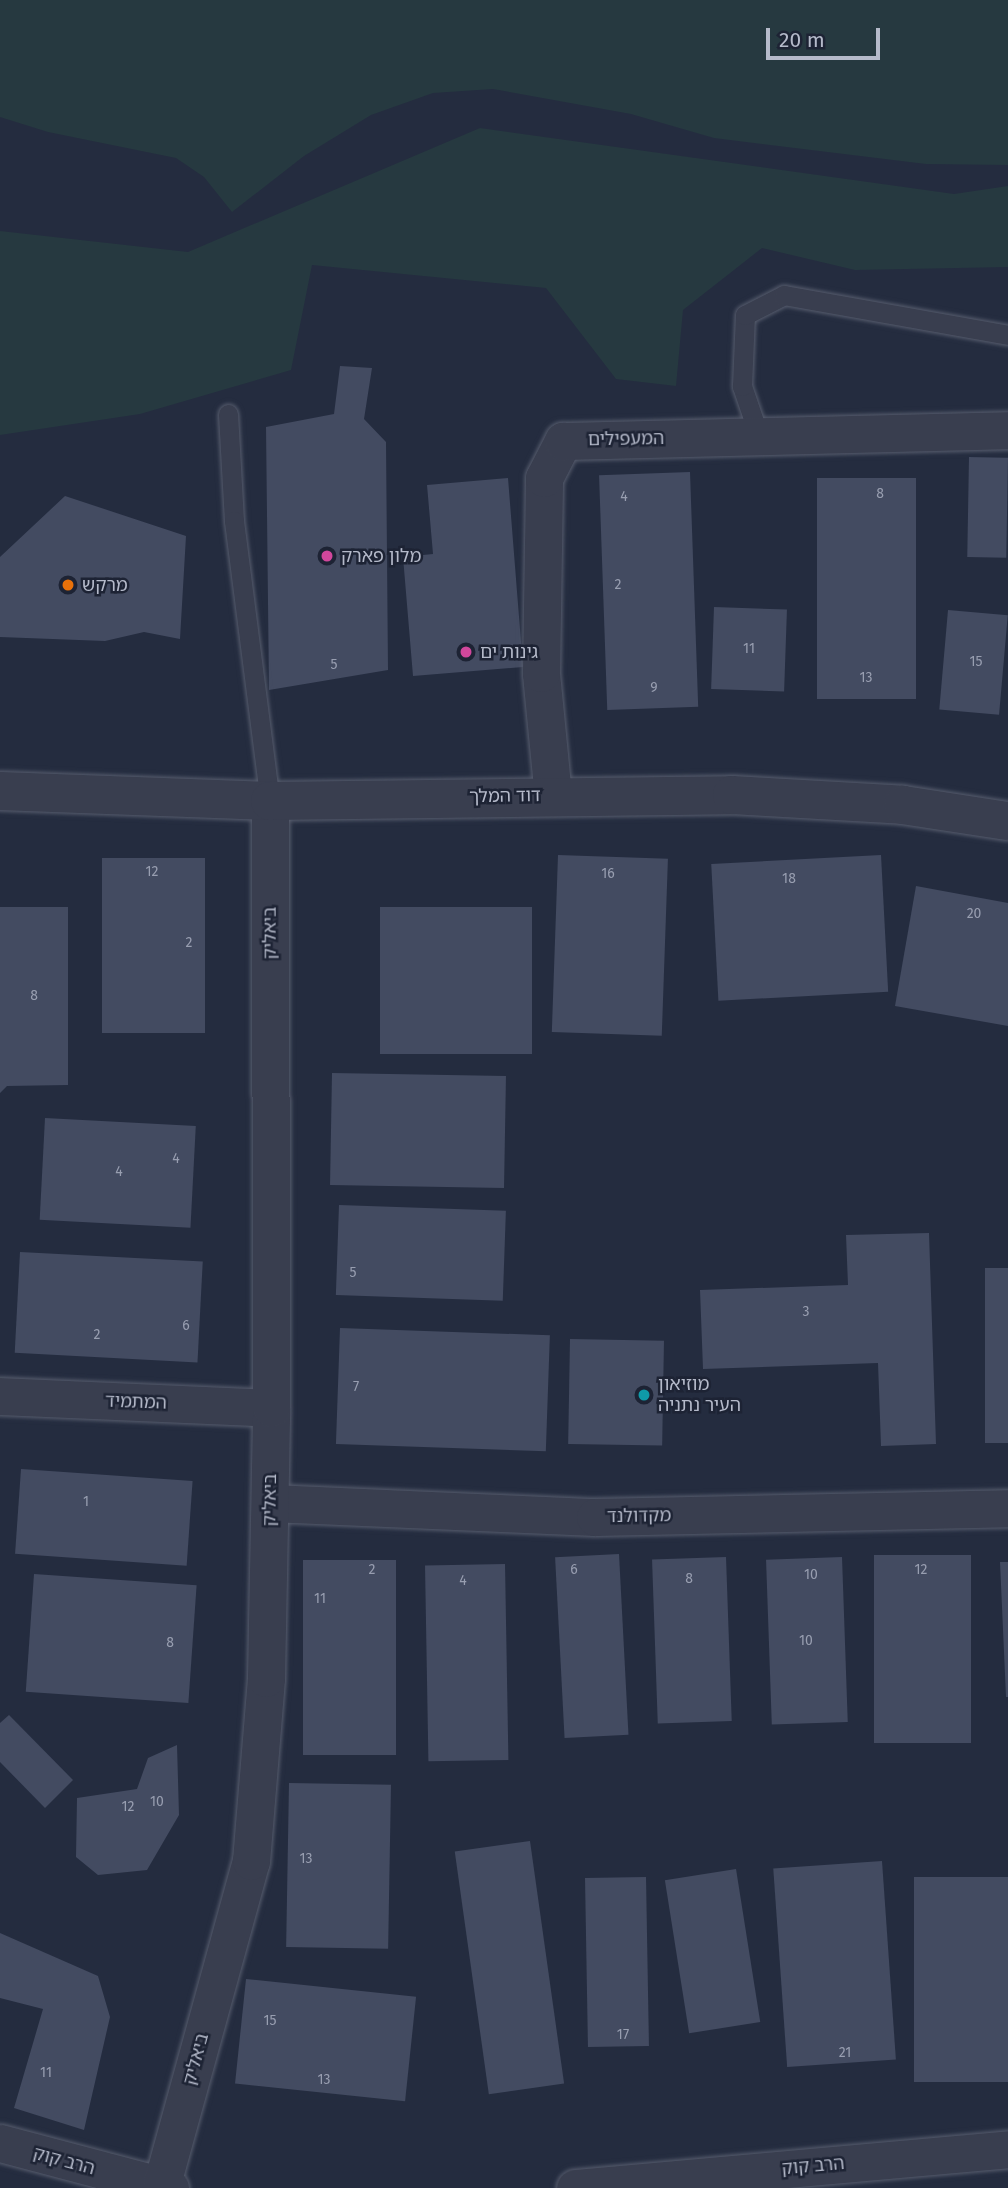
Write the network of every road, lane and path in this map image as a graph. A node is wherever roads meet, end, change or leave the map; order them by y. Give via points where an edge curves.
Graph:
1 (1008, 335) edge
2 (228, 414) dead end
3 (1008, 430) edge
4 (759, 436) junction
5 (0, 792) edge
6 (553, 796) junction
7 (270, 801) junction
8 (1008, 821) edge
9 (0, 1396) edge
10 (271, 1408) junction
11 (271, 1503) junction
12 (1008, 1508) edge
13 (0, 2143) edge
14 (1008, 2149) edge
15 (161, 2187) edge
16 (170, 2188) edge
17 (576, 2188) edge

1 - 4 lane via 784,295 745,315 742,386
2 - 7 lane via 234,521
3 - 4 street, המעפילים
4 - 6 street, המעפילים via 563,440 544,478 541,673
5 - 7 street, דוד המלך
6 - 7 street, דוד המלך
6 - 8 street, דוד המלך via 732,795 904,806
7 - 10 street, ביאליק
9 - 10 street, המתמיד
10 - 11 street, ביאליק
11 - 12 street, מקדולנד via 595,1517
11 - 15 street, ביאליק via 266,1678 251,1861
13 - 15 street, הרב קוק
14 - 17 street, הרב קוק
15 - 16 street, הרב קוק

